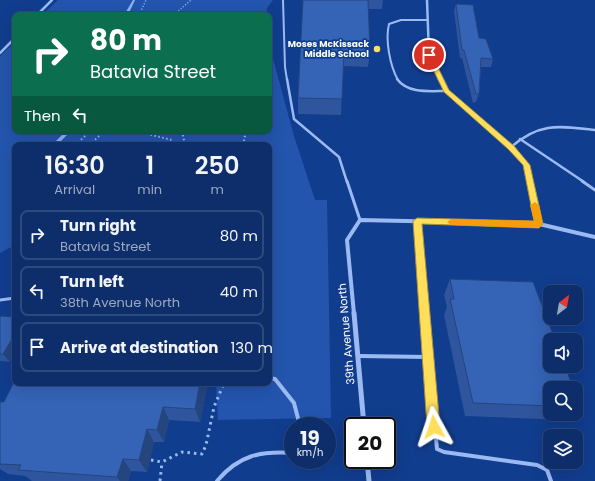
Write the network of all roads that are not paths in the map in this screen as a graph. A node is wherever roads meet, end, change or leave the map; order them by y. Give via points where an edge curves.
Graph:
1 (52, 0) edge
2 (283, 0) edge
3 (427, 0) edge
4 (41, 12) edge
5 (427, 20) junction
6 (12, 41) edge
7 (0, 52) edge
8 (446, 91) junction
9 (595, 130) edge
10 (520, 139) junction
11 (511, 147) junction
12 (595, 190) edge
13 (360, 220) junction
14 (417, 221) junction
15 (539, 224) junction
16 (595, 237) edge
17 (12, 298) edge
18 (0, 300) edge
19 (358, 356) junction
20 (428, 357) junction
21 (272, 378) edge
22 (298, 417) edge
23 (363, 417) edge
24 (284, 453) edge
25 (368, 469) edge
26 (217, 481) edge
27 (369, 481) edge
28 (551, 481) edge

1 - 4 street
2 - 13 lane via 285,67 294,119 339,156
3 - 5 street
5 - 8 street via 429,55
5 - 8 lane via 401,20 389,24 387,31 396,76 400,83 412,89
6 - 7 street
8 - 11 street
9 - 10 lane via 555,127 536,130
10 - 11 lane
10 - 12 lane
11 - 15 street via 526,165
13 - 14 street
13 - 19 street, 39th Avenue North via 347,240
14 - 15 street
14 - 20 lane
15 - 16 street
17 - 18 lane
19 - 20 lane
19 - 23 street, 39th Avenue North
20 - 28 lane via 437,449 537,465 547,470
21 - 22 lane via 294,402
24 - 26 lane via 263,452 246,457 225,470
25 - 27 street

